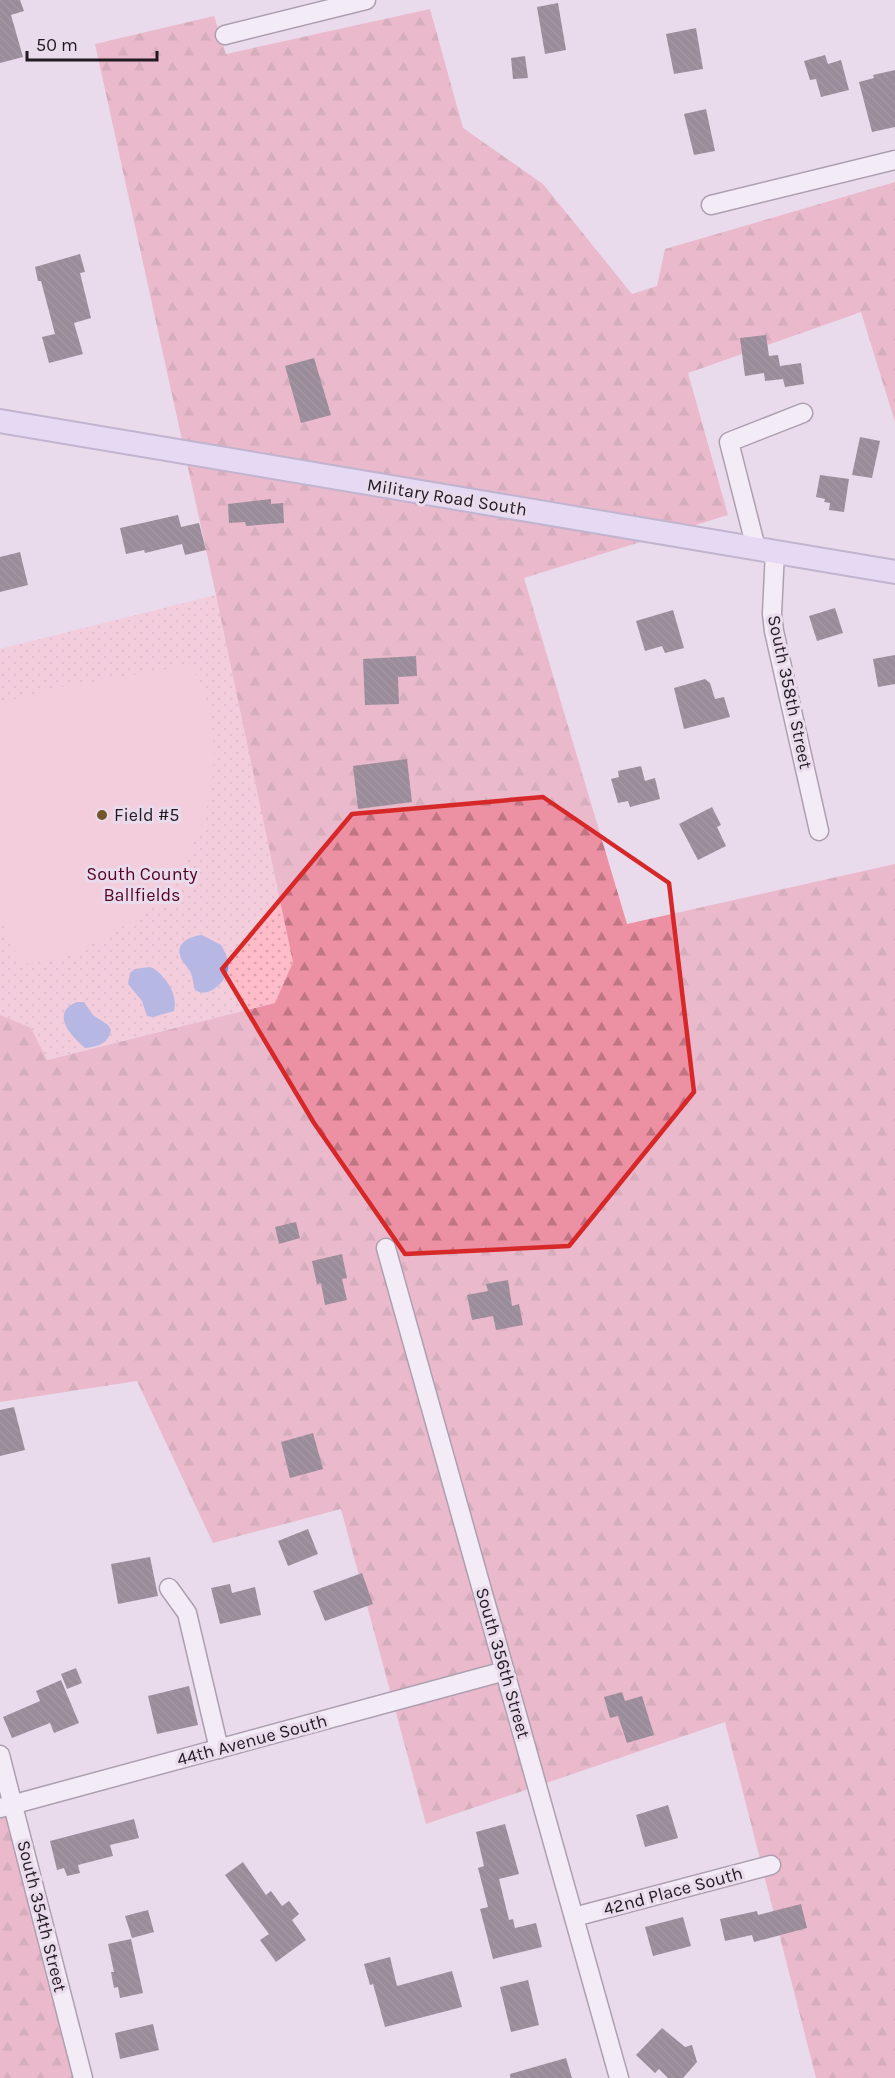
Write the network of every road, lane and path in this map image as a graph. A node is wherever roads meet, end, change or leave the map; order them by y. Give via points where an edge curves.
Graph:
1 (366, 0) edge
2 (225, 35) dead end
3 (895, 160) edge
4 (711, 205) dead end
5 (803, 413) dead end
6 (0, 421) edge
7 (765, 550) junction
8 (895, 572) edge
9 (819, 831) dead end
10 (386, 1248) dead end
11 (169, 1588) dead end
12 (505, 1671) junction
13 (219, 1749) junction
14 (0, 1755) edge
15 (7, 1806) edge
16 (771, 1865) dead end
17 (574, 1917) junction
18 (83, 2078) edge
19 (619, 2078) edge

1 - 2 street
3 - 4 street
5 - 7 street, South 358th Street via 729,442
6 - 7 main road, Military Road South
7 - 8 main road, Military Road South
7 - 9 street, South 358th Street via 774,631
10 - 12 street, South 356th Street
11 - 13 street via 187,1613
12 - 13 street, 44th Avenue South
12 - 17 street, South 356th Street
13 - 15 street, 44th Avenue South
14 - 15 street, South 354th Street
15 - 18 street, South 354th Street
16 - 17 street, 42nd Place South
17 - 19 street, South 356th Street

